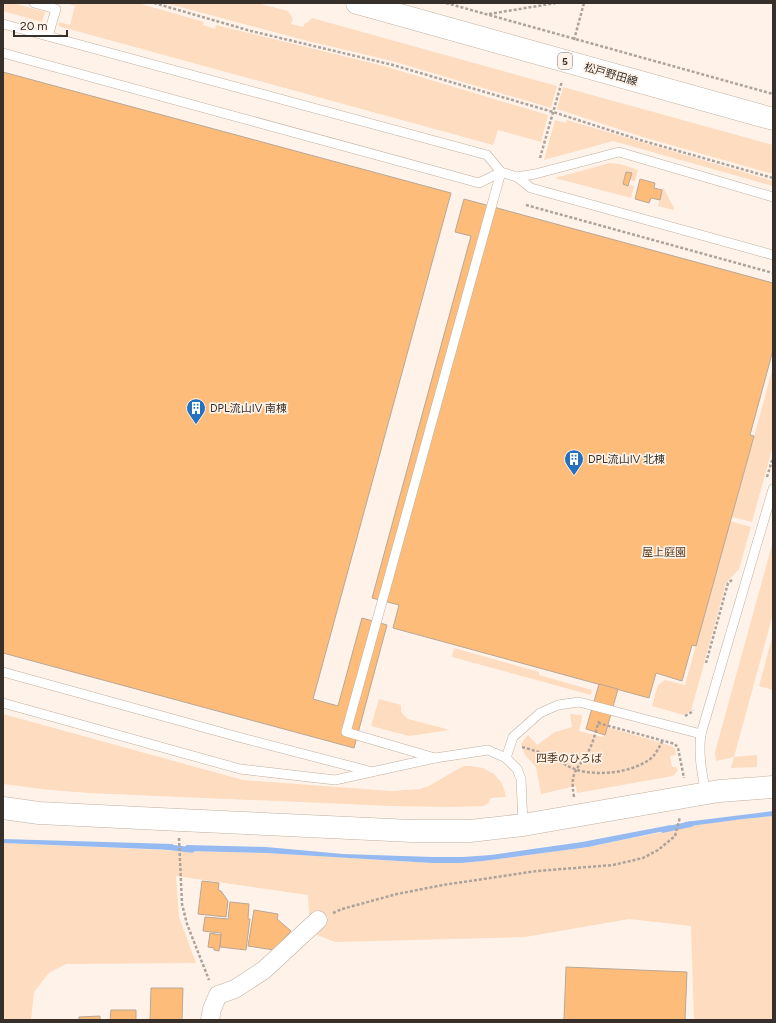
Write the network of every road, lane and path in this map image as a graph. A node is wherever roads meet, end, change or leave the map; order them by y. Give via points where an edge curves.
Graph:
1 (34, 3) edge
2 (154, 3) edge
3 (357, 3) edge
4 (446, 3) edge
5 (556, 3) edge
6 (584, 3) edge
7 (489, 14) junction
8 (3, 24) edge
9 (48, 36) junction
10 (574, 40) junction
11 (3, 53) edge
12 (562, 82) dead end
13 (773, 94) edge
14 (553, 112) junction
15 (773, 119) edge
16 (540, 158) dead end
17 (501, 172) junction
18 (517, 177) junction
19 (773, 178) edge
20 (773, 197) edge
21 (526, 206) dead end
22 (773, 255) edge
23 (773, 273) edge
24 (773, 489) edge
25 (3, 672) edge
26 (3, 703) edge
27 (602, 708) junction
28 (598, 723) junction
29 (701, 734) junction
30 (663, 740) junction
31 (510, 744) junction
32 (435, 758) junction
33 (506, 758) junction
34 (575, 769) junction
35 (370, 771) junction
36 (685, 780) dead end
37 (773, 787) edge
38 (706, 794) junction
39 (574, 800) dead end
40 (3, 808) edge
41 (679, 819) dead end
42 (524, 825) junction
43 (179, 837) dead end
44 (318, 920) joint
45 (218, 995) junction
46 (210, 1020) edge

1 - 9 lane via 56,9
2 - 14 path via 251,31 393,66
3 - 15 street, 松戸野田線 / 5
4 - 7 path
5 - 7 path
6 - 10 path
7 - 10 path
8 - 9 lane
9 - 17 lane via 487,155
10 - 13 path
11 - 17 lane via 479,183
12 - 14 path
14 - 16 path
14 - 19 path
17 - 18 lane
17 - 32 lane via 346,732
18 - 20 lane via 619,152
18 - 22 lane via 531,188
21 - 23 path
24 - 29 lane
25 - 35 lane
26 - 35 lane via 240,770 334,780
27 - 28 path
27 - 29 lane
27 - 31 lane via 579,702 558,705 528,722 513,737
28 - 30 path
28 - 34 path via 590,748
29 - 38 lane via 700,760
30 - 34 path via 649,760 636,766 605,773
30 - 36 path via 675,744 678,748
31 - 33 lane
31 - 34 path via 539,752
32 - 33 lane via 488,750
32 - 35 lane
33 - 42 lane via 517,769 522,779
34 - 39 path via 572,785
37 - 38 street
38 - 42 street
40 - 42 street via 412,831 470,831
41 - 44 path via 675,836 643,858 612,865 537,871 444,885 397,894 342,909
43 - 45 path via 182,904 187,924
44 - 45 street via 264,970 235,989
45 - 46 street

